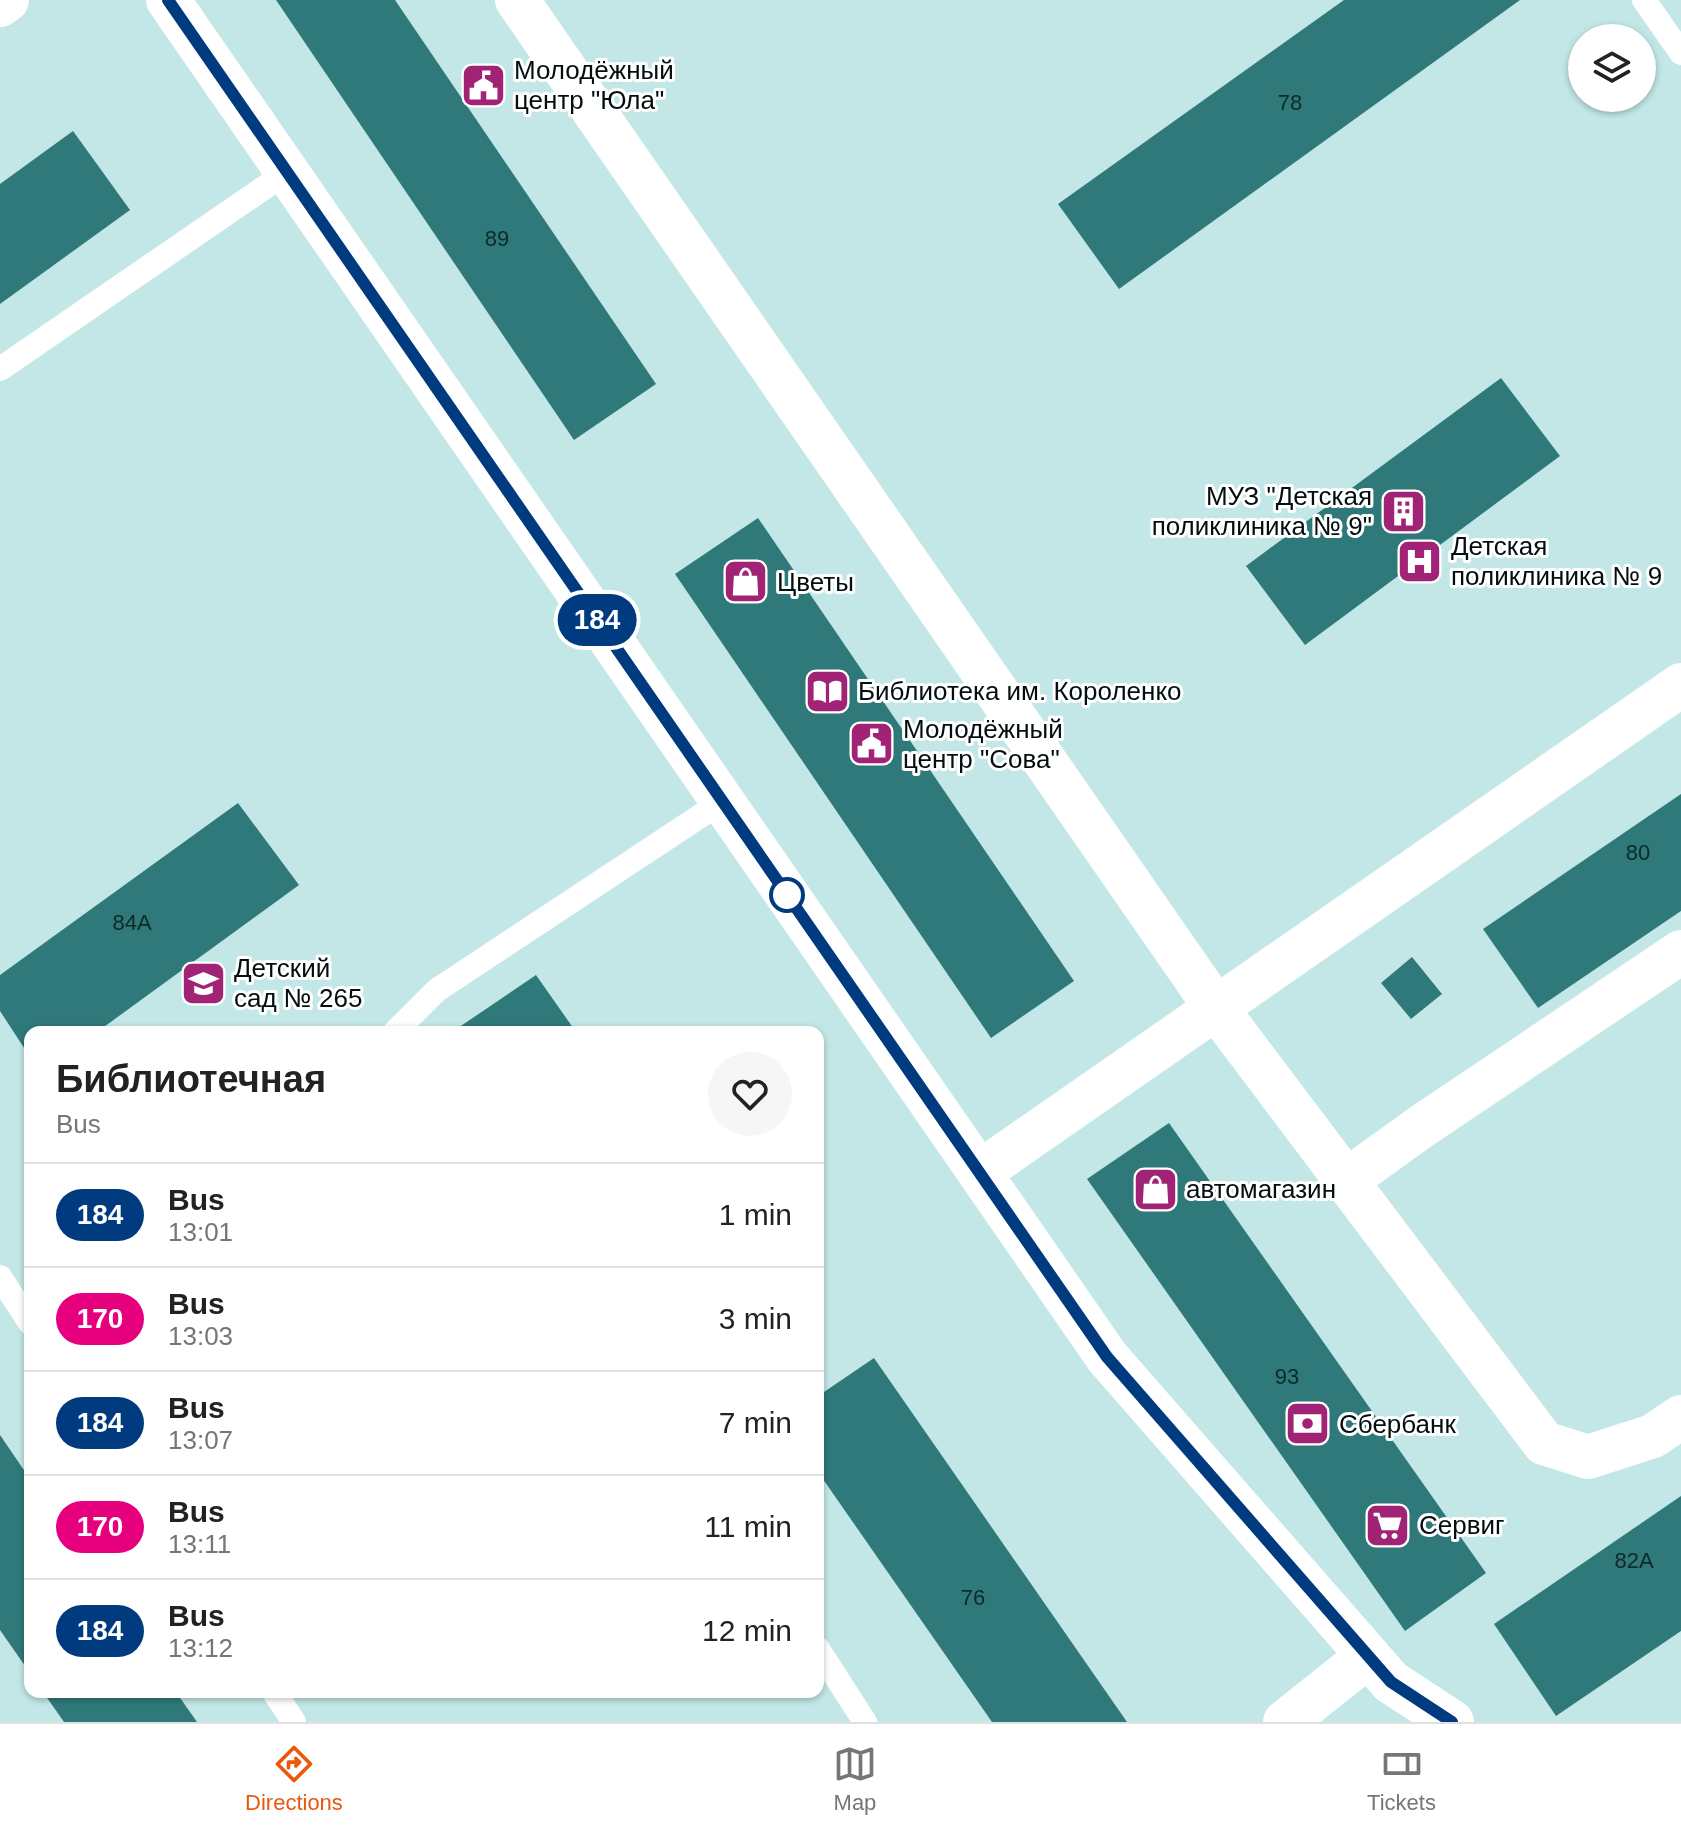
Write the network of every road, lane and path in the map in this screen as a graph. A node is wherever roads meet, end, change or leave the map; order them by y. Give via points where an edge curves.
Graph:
1 (7, 0) edge
2 (168, 0) edge
3 (517, 0) edge
4 (1644, 0) edge
5 (0, 5) edge
6 (1681, 53) edge
7 (287, 172) junction
8 (0, 369) edge
9 (1681, 685) edge
10 (723, 801) junction
11 (1681, 952) edge
12 (1216, 1008) junction
13 (401, 1026) edge
14 (980, 1172) junction
15 (1347, 1180) junction
16 (14, 1286) edge
17 (24, 1309) edge
18 (1681, 1417) edge
19 (1368, 1656) junction
20 (824, 1658) edge
21 (278, 1698) edge
22 (294, 1722) edge
23 (865, 1722) edge
24 (1285, 1722) edge
25 (1452, 1722) edge

1 - 5 street
2 - 7 street
3 - 12 street
4 - 6 lane
7 - 8 lane
7 - 10 street
9 - 12 street
10 - 13 lane via 437,990
10 - 14 street
11 - 15 street
12 - 14 street
12 - 15 street
14 - 19 street via 1107,1357
15 - 18 street via 1544,1443 1588,1457 1653,1436
16 - 17 lane
19 - 24 street
19 - 25 street via 1391,1682
20 - 23 lane
21 - 22 lane

